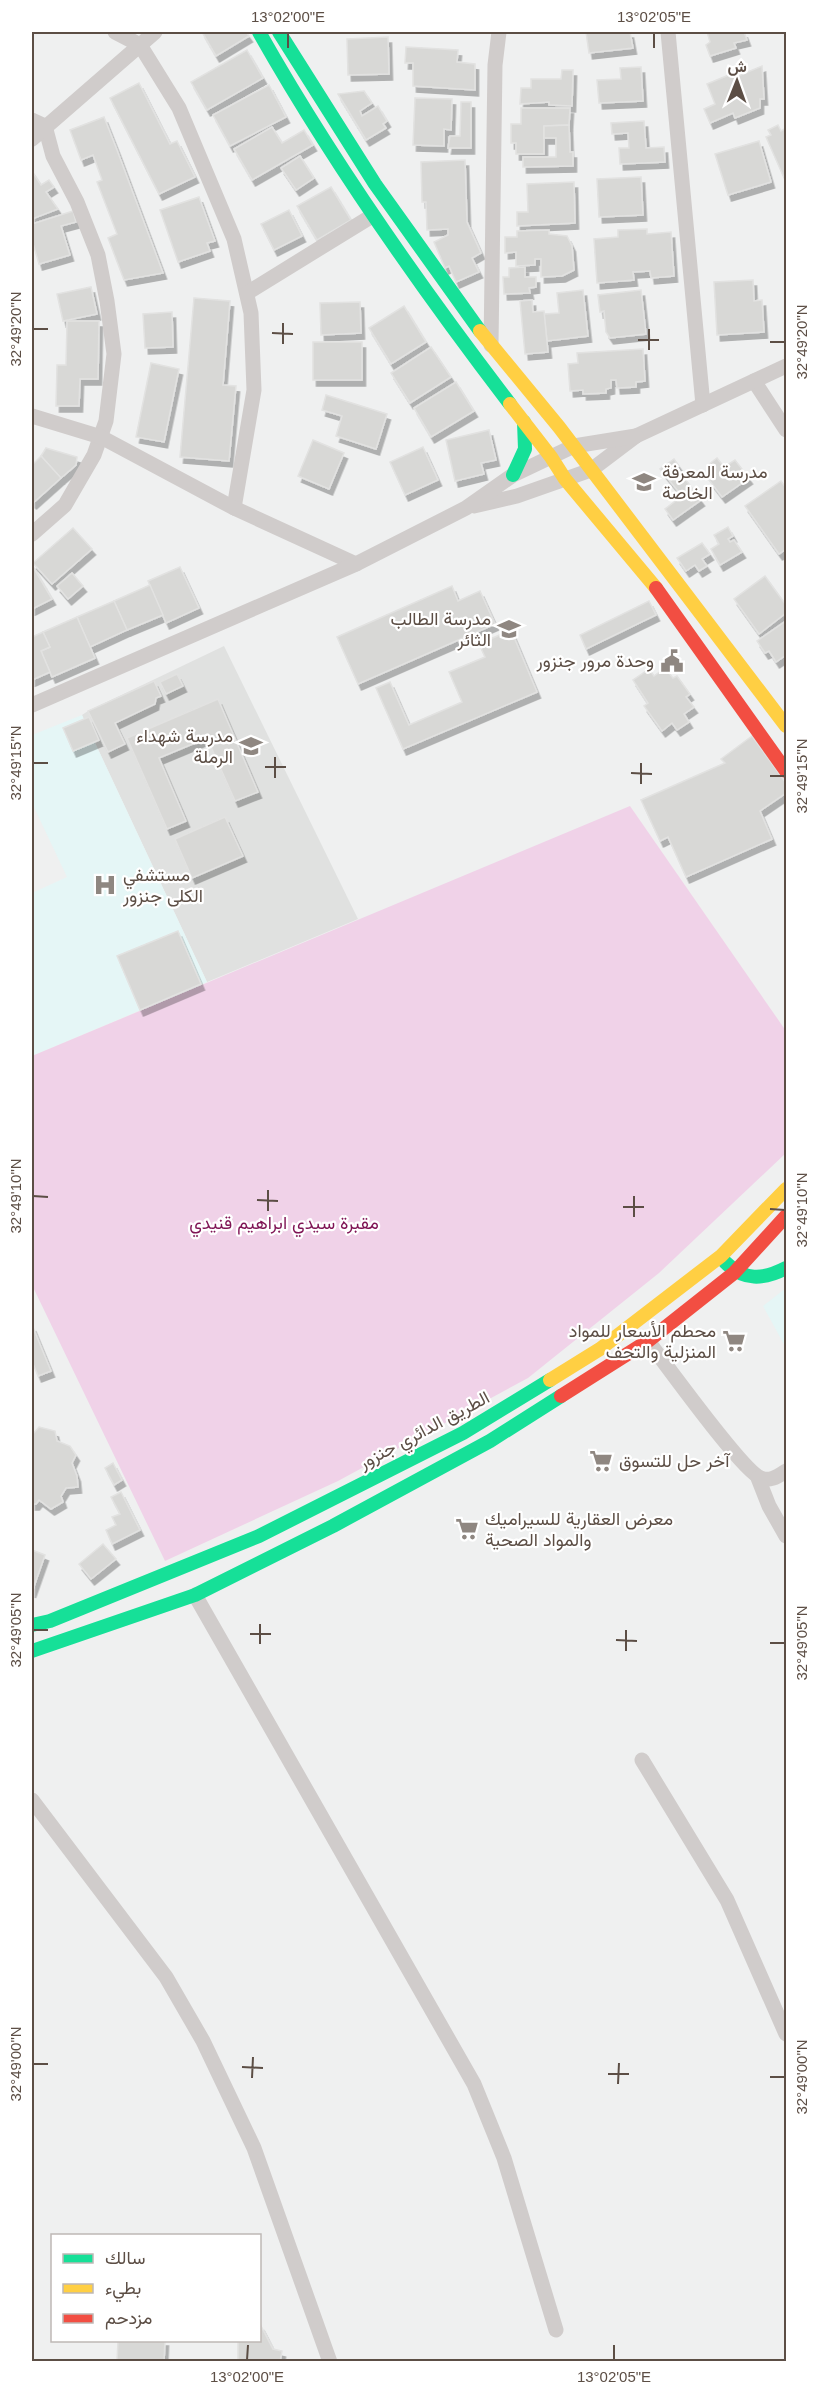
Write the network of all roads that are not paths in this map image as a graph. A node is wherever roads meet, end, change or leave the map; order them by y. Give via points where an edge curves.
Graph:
1 (115, 32) edge
2 (154, 32) edge
3 (260, 32) edge
4 (279, 32) edge
5 (499, 32) edge
6 (668, 32) edge
7 (140, 45) junction
8 (38, 123) edge
9 (32, 139) edge
10 (372, 216) junction
11 (247, 293) junction
12 (491, 345) junction
13 (786, 366) edge
14 (753, 381) junction
15 (703, 405) junction
16 (32, 416) edge
17 (524, 422) junction
18 (786, 430) edge
19 (636, 436) junction
20 (101, 437) junction
21 (574, 446) junction
22 (551, 457) junction
23 (591, 470) junction
24 (513, 475) junction
25 (565, 479) junction
26 (234, 508) junction
27 (466, 508) junction
28 (32, 534) edge
29 (356, 564) junction
30 (32, 705) edge
31 (786, 726) edge
32 (786, 771) edge
33 (786, 1189) edge
34 (786, 1216) edge
35 (721, 1256) junction
36 (786, 1268) edge
37 (734, 1273) junction
38 (648, 1341) junction
39 (786, 1472) edge
40 (758, 1478) junction
41 (786, 1536) edge
42 (195, 1595) junction
43 (32, 1625) edge
44 (32, 1651) edge
45 (642, 1760) dead end
46 (32, 1800) edge
47 (786, 2034) edge
48 (556, 2330) dead end
49 (330, 2361) edge

1 - 7 street
2 - 7 street
3 - 10 main road
4 - 12 main road via 375,184
5 - 12 street via 495,65
6 - 15 street
7 - 8 street
7 - 11 street via 179,108 212,184 234,239
8 - 9 street
8 - 20 street via 98,255 108,301 114,354
10 - 11 street
10 - 17 main road via 442,317
11 - 26 street via 254,390
12 - 21 main road
13 - 14 street
14 - 15 street
14 - 18 street
15 - 19 street
16 - 20 street
17 - 22 main road
17 - 24 main road via 525,449
19 - 21 street
19 - 23 street
20 - 26 street
20 - 28 street via 65,505
21 - 22 street
21 - 23 main road
22 - 24 street
22 - 25 main road
23 - 25 street
23 - 31 main road
24 - 27 street
25 - 27 street
25 - 32 main road via 650,579
26 - 29 street
27 - 29 street
29 - 30 street
33 - 35 main road, الطريق الدائري جنزور
34 - 37 main road
35 - 37 main road
35 - 43 main road, الطريق الدائري جنزور via 600,1349 463,1433 259,1536 50,1622
36 - 37 main road via 764,1277
37 - 38 main road
38 - 40 street
38 - 42 main road via 490,1441 333,1527
39 - 40 street via 768,1480
40 - 41 street
42 - 44 main road
42 - 48 street via 474,2084 504,2158
45 - 47 street via 727,1900
46 - 49 street via 166,1977 203,2041 254,2148

